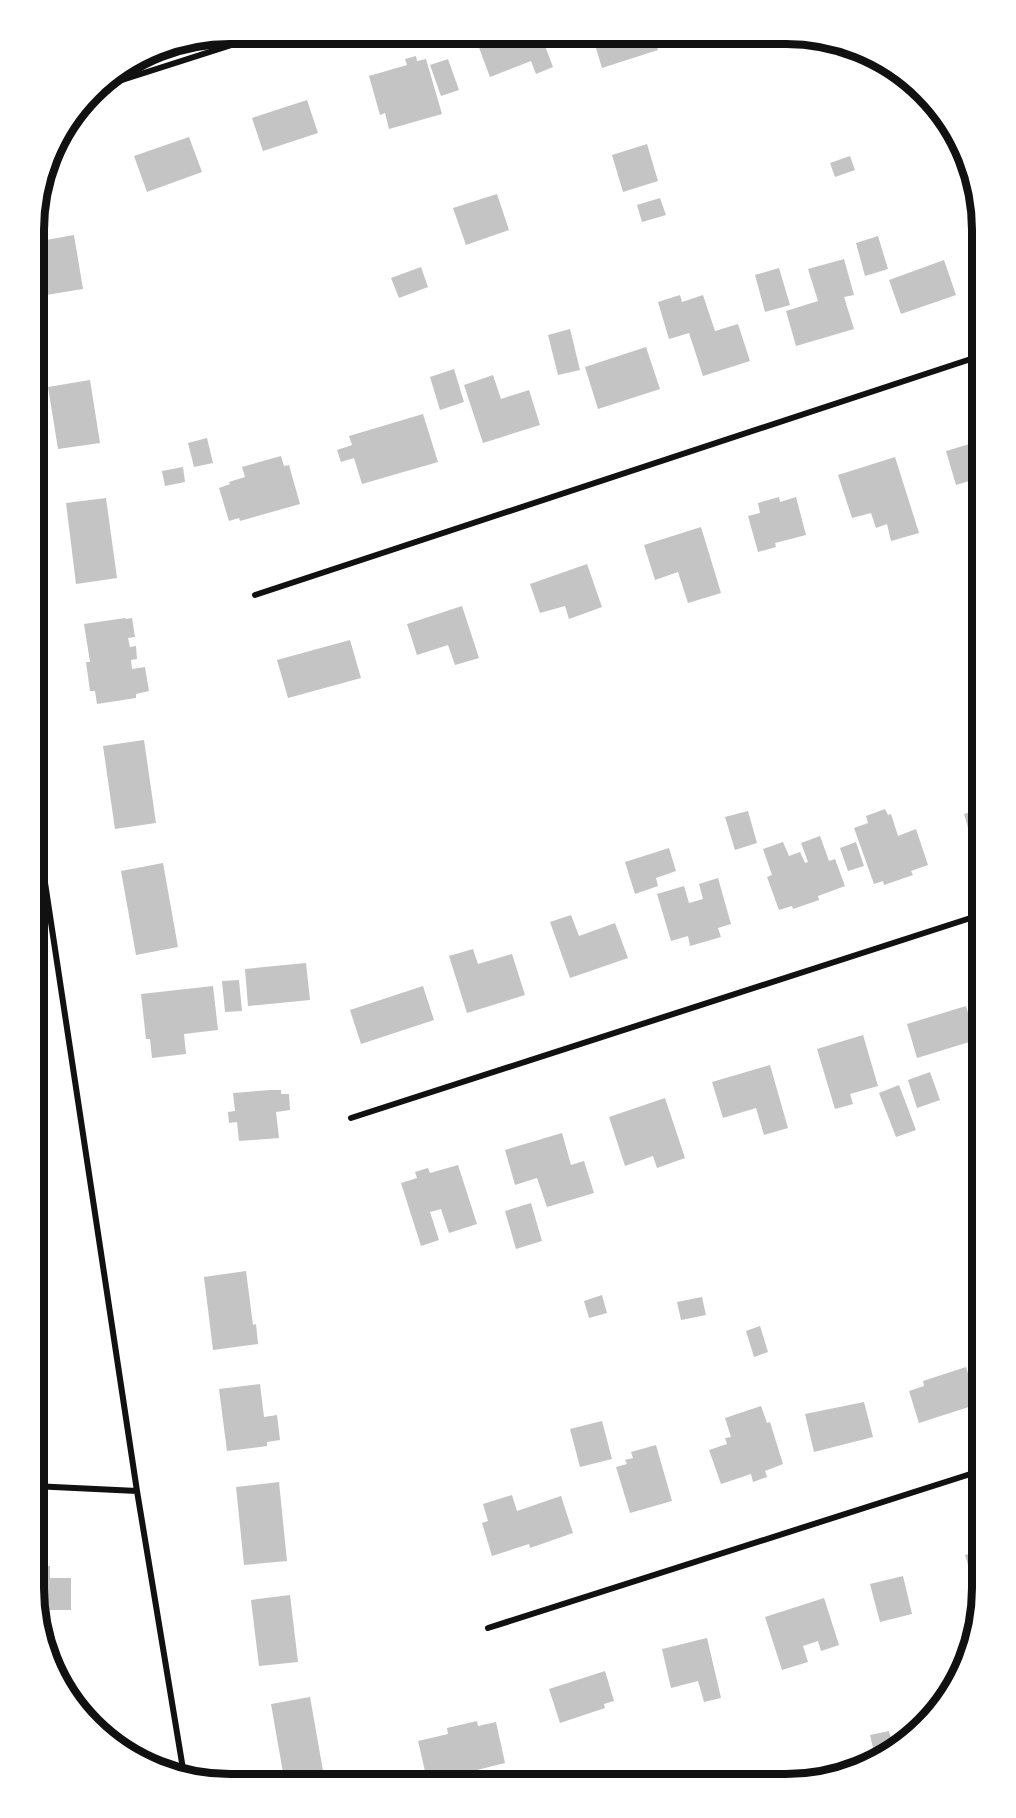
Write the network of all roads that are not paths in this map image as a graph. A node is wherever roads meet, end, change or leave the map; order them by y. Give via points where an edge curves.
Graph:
1 (235, 44) edge
2 (116, 82) edge
3 (972, 359) edge
4 (255, 595) dead end
5 (44, 888) edge
6 (972, 918) edge
7 (351, 1118) dead end
8 (972, 1474) edge
9 (44, 1487) edge
10 (137, 1491) junction
11 (488, 1628) dead end
12 (183, 1768) edge

1 - 2 street
3 - 4 street
5 - 10 street
6 - 7 street
8 - 11 street
9 - 10 street
10 - 12 street

